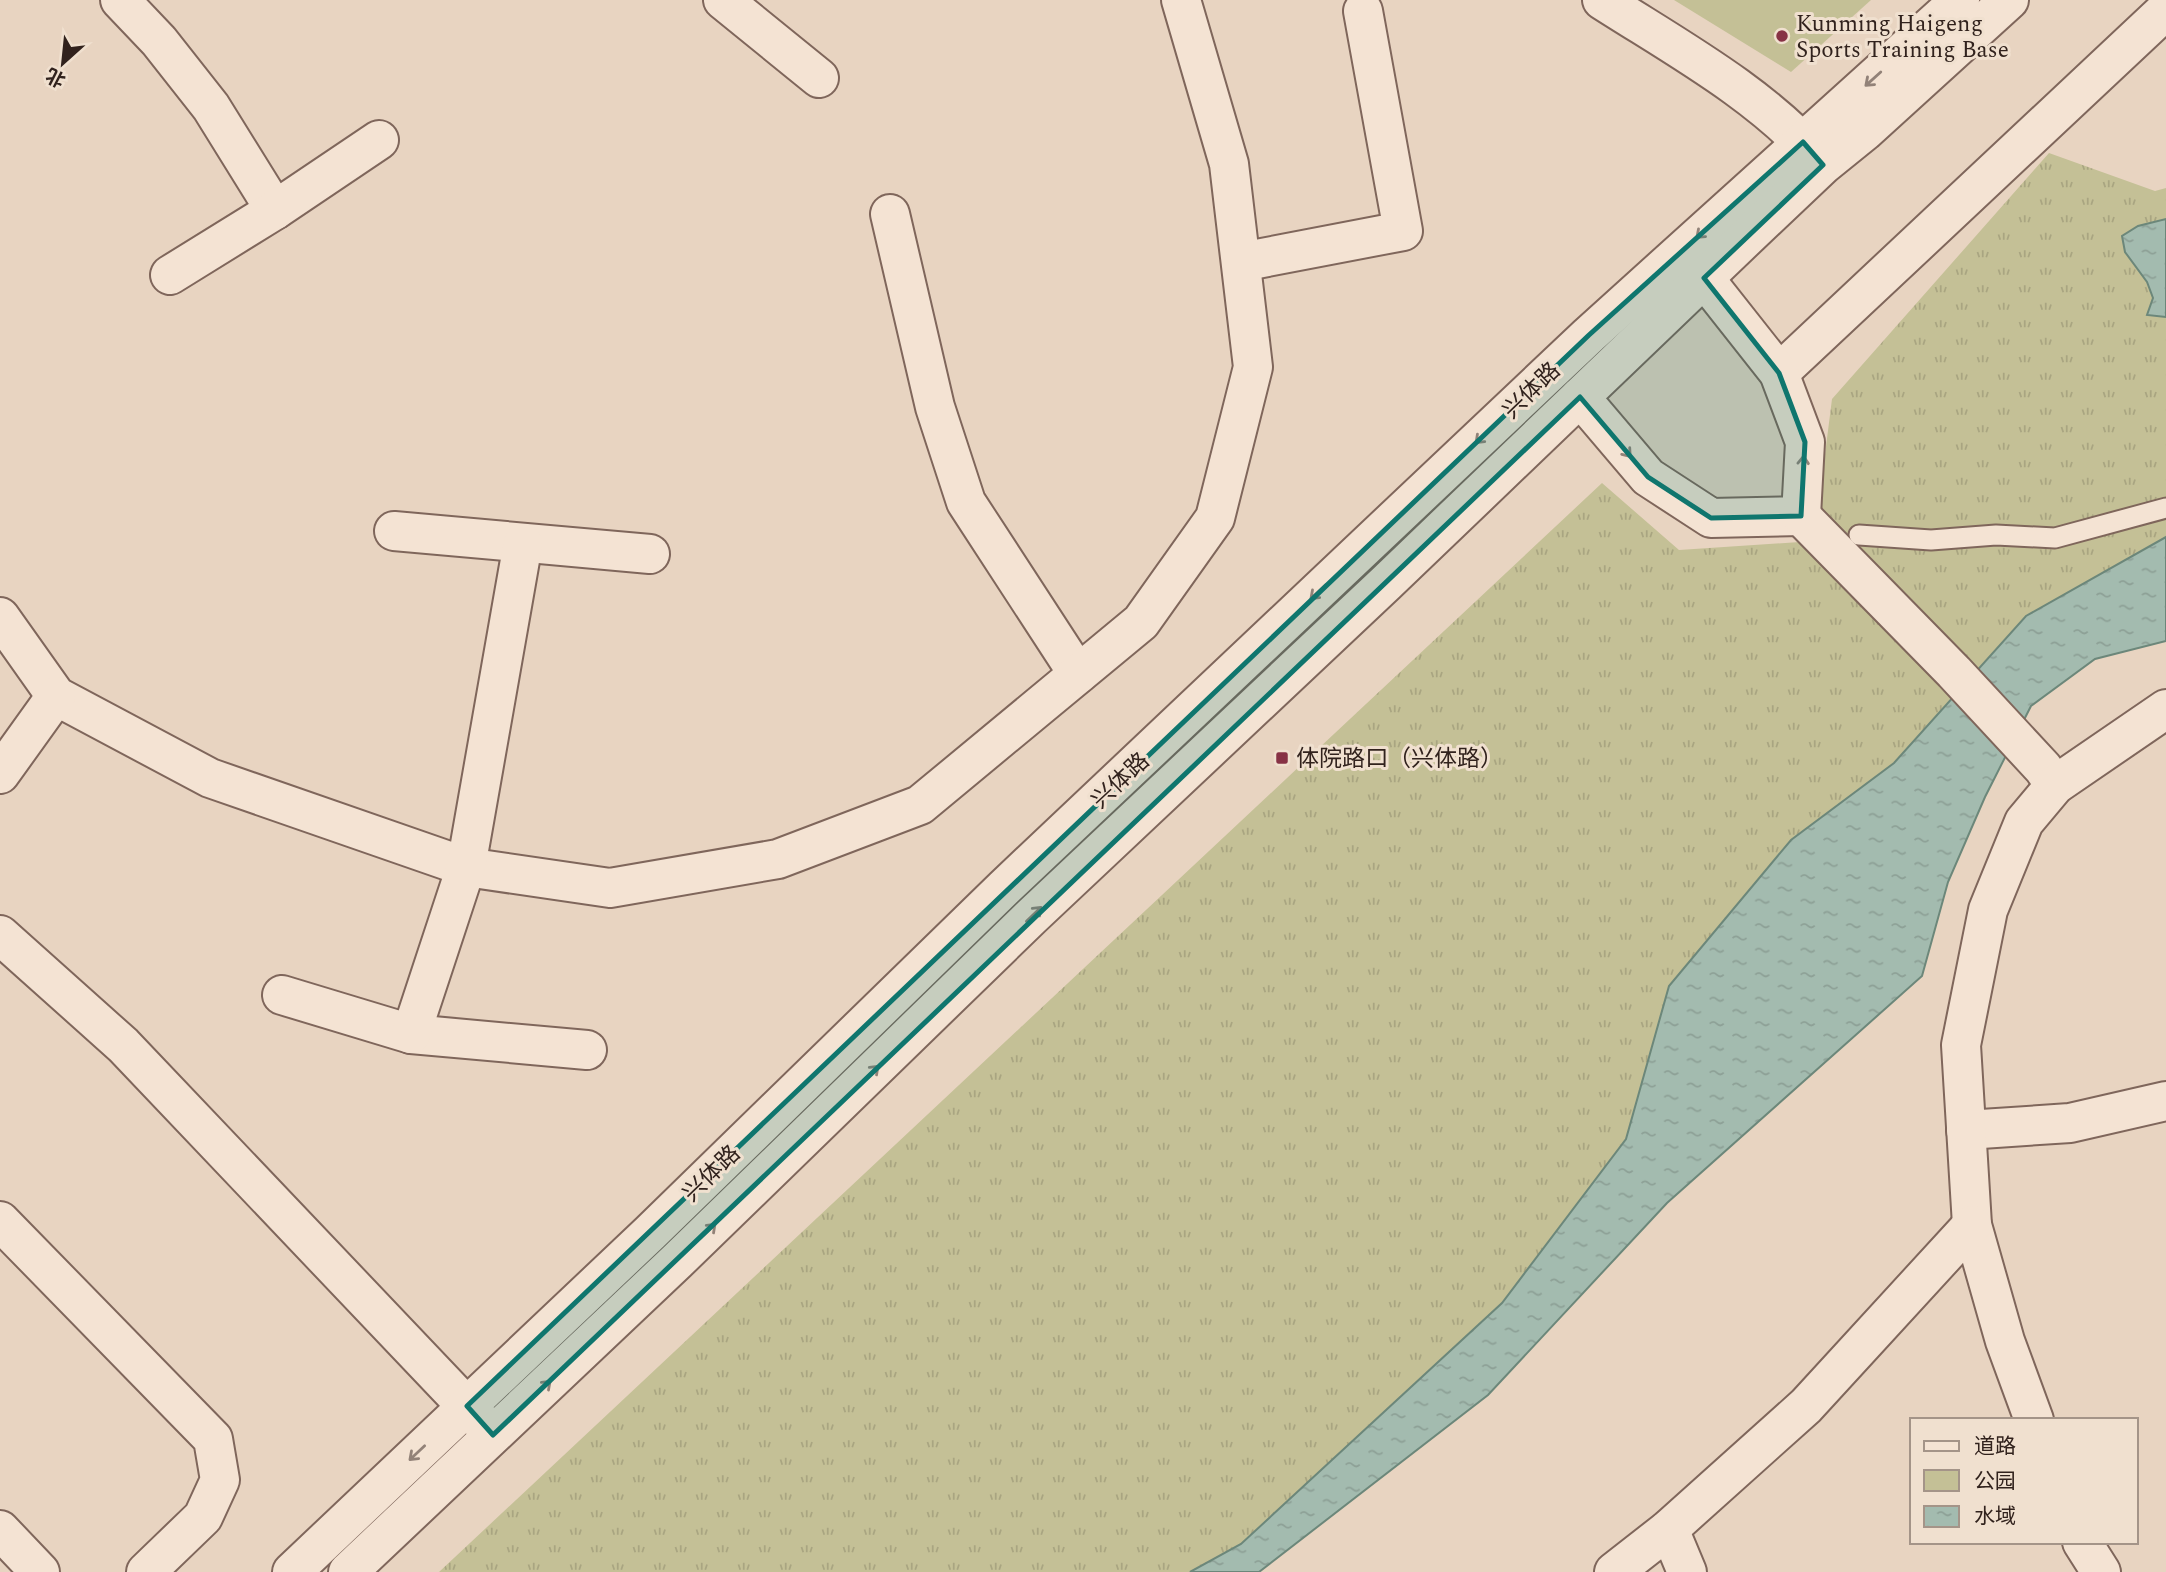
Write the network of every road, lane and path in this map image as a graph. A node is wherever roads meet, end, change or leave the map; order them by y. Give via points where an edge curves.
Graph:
1 (121, 0) edge
2 (723, 0) edge
3 (1181, 0) edge
4 (1602, 0) edge
5 (1960, 0) edge
6 (2009, 0) edge
7 (2166, 10) edge
8 (1363, 11) dead end
9 (819, 78) dead end
10 (379, 140) dead end
11 (1813, 153) junction
12 (275, 210) junction
13 (890, 215) dead end
14 (1241, 262) junction
15 (170, 275) dead end
16 (1704, 278) junction
17 (1779, 373) junction
18 (1580, 397) junction
19 (2166, 508) edge
20 (1801, 516) junction
21 (394, 531) dead end
22 (1859, 535) dead end
23 (523, 543) junction
24 (650, 554) dead end
25 (0, 617) edge
26 (1078, 674) junction
27 (56, 696) junction
28 (2166, 709) edge
29 (0, 774) edge
30 (2049, 776) junction
31 (466, 867) junction
32 (0, 934) edge
33 (282, 995) dead end
34 (411, 1034) junction
35 (587, 1050) dead end
36 (2166, 1101) edge
37 (1966, 1130) junction
38 (0, 1221) edge
39 (1972, 1225) junction
40 (467, 1406) junction
41 (2033, 1418) edge
42 (493, 1435) junction
43 (1669, 1529) junction
44 (0, 1530) edge
45 (2083, 1544) edge
46 (40, 1572) edge
47 (146, 1572) edge
48 (292, 1572) edge
49 (348, 1572) edge
50 (1614, 1572) edge
51 (1687, 1572) edge
52 (2101, 1572) edge

1 - 12 street via 211,107
2 - 9 street
3 - 14 street via 1229,164
4 - 11 street via 1730,82
5 -> 11 street, 兴体路
6 - 11 street, 兴体路 via 1865,131
7 - 17 street
8 - 14 street via 1403,232
10 - 12 street
11 - 16 street, 兴体路
11 -> 40 street, 兴体路 via 1589,335 1004,888
12 - 15 street
13 - 26 street via 935,407 966,502
14 - 26 street via 1253,367 1215,518 1141,622
16 - 17 street
16 - 18 street, 兴体路
20 -> 17 street via 1805,442
18 -> 20 street via 1648,477 1711,518
42 -> 18 street, 兴体路 via 1031,916
19 - 22 lane via 2055,538 1996,535 1931,540
20 - 30 street
21 - 23 street
23 - 24 street
23 - 31 street
25 - 27 street
26 - 31 street via 920,805 778,859 610,888
27 - 29 street
27 - 31 street via 210,778
28 - 30 street
30 - 37 street via 2024,822 1988,911 1961,1045
31 - 34 street
32 - 40 street via 123,1045
33 - 34 street
34 - 35 street
36 - 37 street via 2070,1123
37 - 39 street
38 - 47 street via 213,1439 220,1480 203,1517
39 - 41 street via 2005,1341
39 - 43 street via 1806,1406
40 - 42 street
40 -> 48 street, 兴体路
42 - 49 street, 兴体路
43 - 50 street
43 - 51 street
44 - 46 street
45 - 52 street

